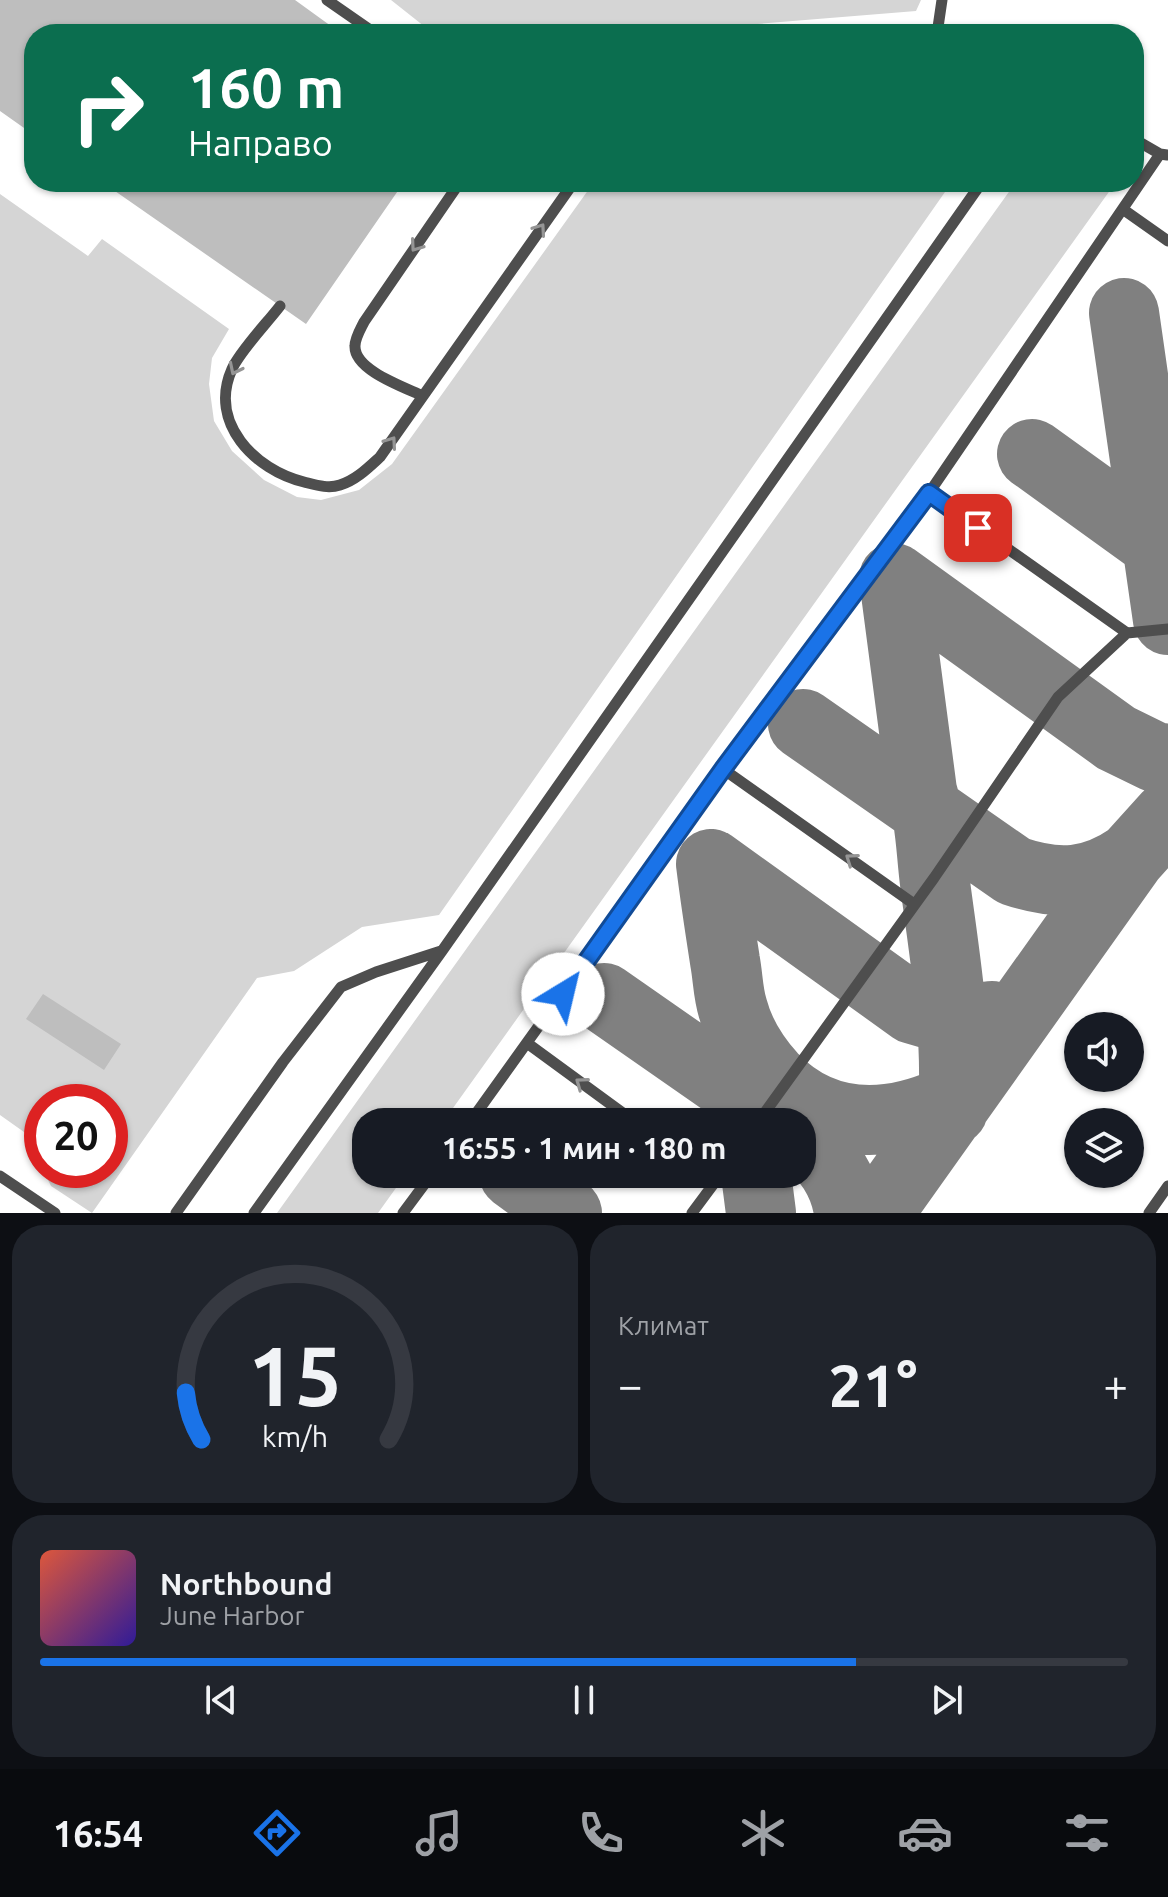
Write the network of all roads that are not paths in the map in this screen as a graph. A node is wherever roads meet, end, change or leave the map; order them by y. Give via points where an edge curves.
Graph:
1 (327, 0) edge
2 (942, 0) edge
3 (362, 24) edge
4 (938, 24) edge
5 (1144, 144) edge
6 (1164, 155) edge
7 (1144, 182) edge
8 (453, 192) edge
9 (567, 192) edge
10 (975, 192) edge
11 (1137, 192) edge
12 (1124, 210) junction
13 (1168, 241) edge
14 (280, 306) dead end
15 (423, 396) junction
16 (929, 493) junction
17 (1168, 629) edge
18 (1127, 633) junction
19 (723, 769) junction
20 (914, 904) junction
21 (442, 951) junction
22 (527, 1043) junction
23 (480, 1108) edge
24 (616, 1108) edge
25 (768, 1108) edge
26 (0, 1176) edge
27 (1168, 1186) edge
28 (422, 1188) edge
29 (708, 1188) edge
30 (55, 1213) edge
31 (176, 1213) edge
32 (254, 1213) edge
33 (403, 1213) edge
34 (692, 1213) edge
35 (1149, 1213) edge

1 - 3 lane
2 - 4 lane
5 - 6 lane
6 - 7 lane
8 -> 15 lane via 364,322 355,349 369,369
15 -> 9 lane
10 - 21 lane
11 - 12 lane
12 - 13 lane
12 - 16 lane
14 -> 15 lane via 232,369 227,392 233,428 247,453 266,468 323,487 340,485 380,457
16 - 18 lane
16 - 19 lane
17 - 18 lane
18 - 20 lane via 1058,697
20 -> 19 lane
19 - 22 lane
20 - 25 lane
21 - 31 lane via 341,987
21 - 32 lane
22 - 23 lane
24 -> 22 lane
26 - 30 lane
27 - 35 lane
28 - 33 lane
29 - 34 lane

